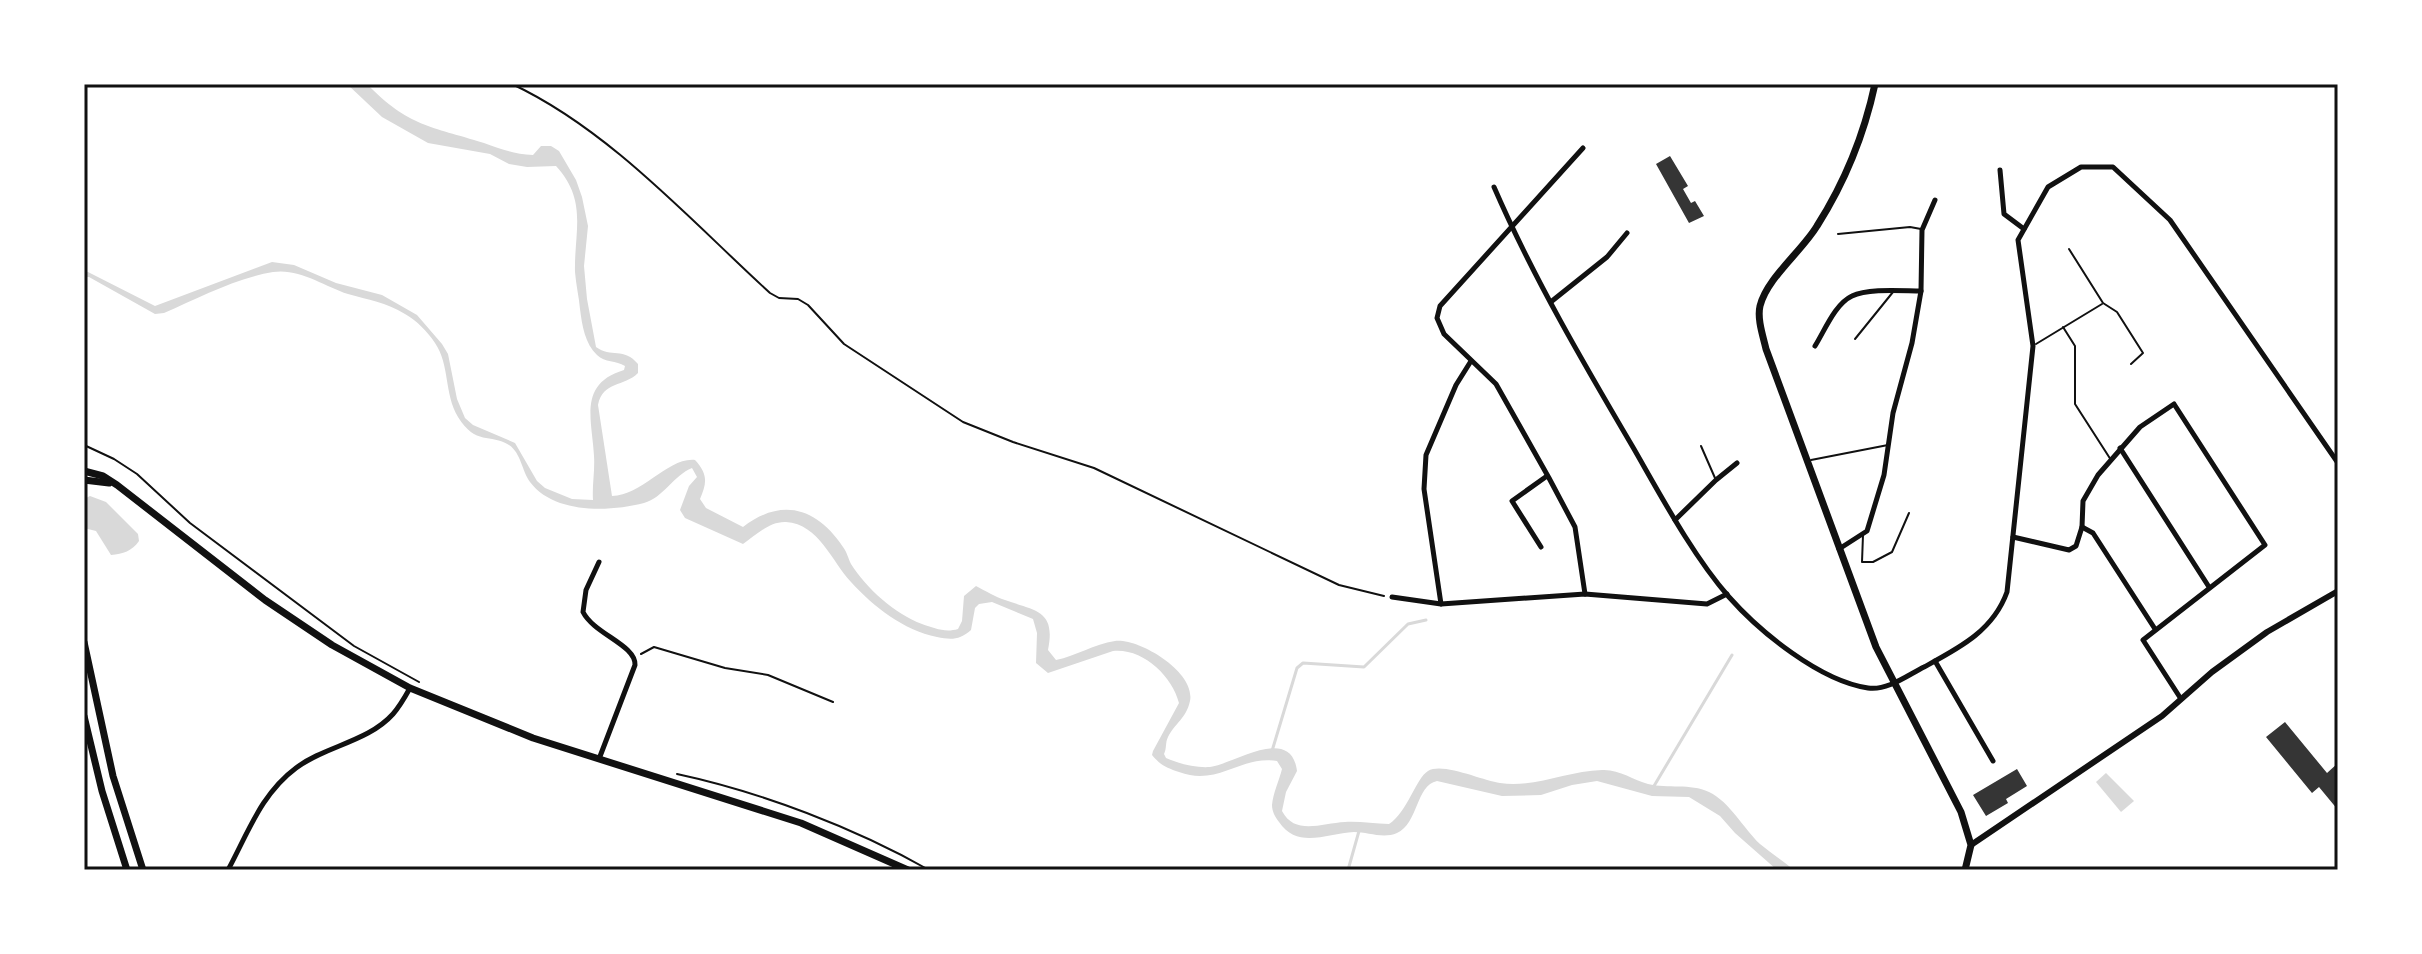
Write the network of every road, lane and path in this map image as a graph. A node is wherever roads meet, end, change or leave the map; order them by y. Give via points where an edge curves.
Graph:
1 (512, 84) edge
2 (1875, 84) edge
3 (1583, 148) dead end
4 (2000, 170) dead end
5 (1494, 187) dead end
6 (1935, 200) dead end
7 (1511, 227) junction
8 (2024, 229) junction
9 (1922, 230) junction
10 (1627, 233) dead end
11 (1838, 234) dead end
12 (2069, 249) dead end
13 (1893, 291) junction
14 (1921, 291) junction
15 (1552, 301) junction
16 (2103, 303) junction
17 (2063, 327) junction
18 (1855, 339) dead end
19 (1815, 346) dead end
20 (2033, 346) junction
21 (1471, 361) junction
22 (2131, 364) dead end
23 (84, 445) edge
24 (1889, 445) junction
25 (1701, 446) dead end
26 (2120, 448) junction
27 (2111, 460) junction
28 (1806, 461) junction
29 (1737, 463) dead end
30 (2338, 463) edge
31 (85, 471) edge
32 (1547, 476) junction
33 (84, 480) edge
34 (1716, 480) junction
35 (117, 485) junction
36 (1909, 513) dead end
37 (1675, 520) junction
38 (2082, 527) junction
39 (1864, 534) junction
40 (2013, 537) junction
41 (1541, 547) dead end
42 (1838, 549) junction
43 (599, 562) dead end
44 (2209, 587) junction
45 (2338, 591) edge
46 (1585, 594) junction
47 (1727, 594) junction
48 (1392, 597) joint
49 (1441, 604) junction
50 (2155, 629) junction
51 (84, 642) edge
52 (635, 657) junction
53 (1935, 661) junction
54 (1893, 684) junction
55 (424, 685) dead end
56 (410, 688) junction
57 (2181, 699) junction
58 (833, 702) dead end
59 (84, 716) edge
60 (599, 759) junction
61 (1993, 761) dead end
62 (666, 773) dead end
63 (1971, 845) junction
64 (127, 870) edge
65 (143, 870) edge
66 (228, 870) edge
67 (908, 870) edge
68 (929, 870) edge
69 (1965, 870) edge

1 - 48 path via 576,119 770,293 808,305 844,344 963,422 1094,468 1339,585
2 - 28 main road via 1853,161 1816,229 1769,286 1760,307 1766,349
3 - 7 street
4 - 8 street via 2004,214
5 - 7 street
6 - 9 street
7 - 15 street
7 - 21 street via 1440,306 1437,318 1444,334
8 - 20 street via 2018,240
8 - 30 street via 2048,187 2081,167 2113,167 2170,220
9 - 11 lane
9 - 14 street
10 - 15 street via 1607,257
12 - 16 lane
13 - 14 street
13 - 18 lane
13 - 19 street via 1853,296 1838,309
14 - 24 street
15 - 37 street
16 - 17 lane
16 - 22 lane via 2117,312 2143,353
17 - 20 lane
17 - 27 lane via 2075,346 2075,404
20 - 40 street
21 - 32 street via 1496,384
21 - 49 street via 1426,455 1424,489
23 - 55 path via 137,474 190,523 354,646
24 - 28 lane
24 - 39 street
25 - 34 lane
26 - 27 street
26 - 44 street
26 - 44 street via 2174,404 2265,545
27 - 38 street via 2083,501
28 - 42 main road
29 - 34 street
31 - 35 main road
32 - 41 street via 1512,501
32 - 46 street via 1575,527
33 - 35 main road
34 - 37 street
35 - 56 main road via 265,600
36 - 39 lane via 1892,552 1873,562 1862,562
37 - 47 street
38 - 40 street via 2076,546 2069,550
38 - 50 street via 2093,533
39 - 42 street
40 - 53 street via 2007,592 1993,621
42 - 54 main road
43 - 52 street via 583,612
44 - 50 street
45 - 57 street via 2267,632
46 - 47 street via 1707,604
46 - 49 street
47 - 54 street via 1770,638 1832,676 1871,689
48 - 49 street
50 - 57 street via 2143,640
51 - 65 main road via 113,776
52 - 58 path via 654,647 768,675
52 - 60 street
53 - 54 street
53 - 61 street
54 - 63 main road via 1954,795
56 - 60 main road
56 - 66 street via 382,724 311,758 278,784 254,817
57 - 63 street
59 - 64 main road
60 - 67 main road via 801,823
62 - 68 path via 804,813
63 - 69 main road

